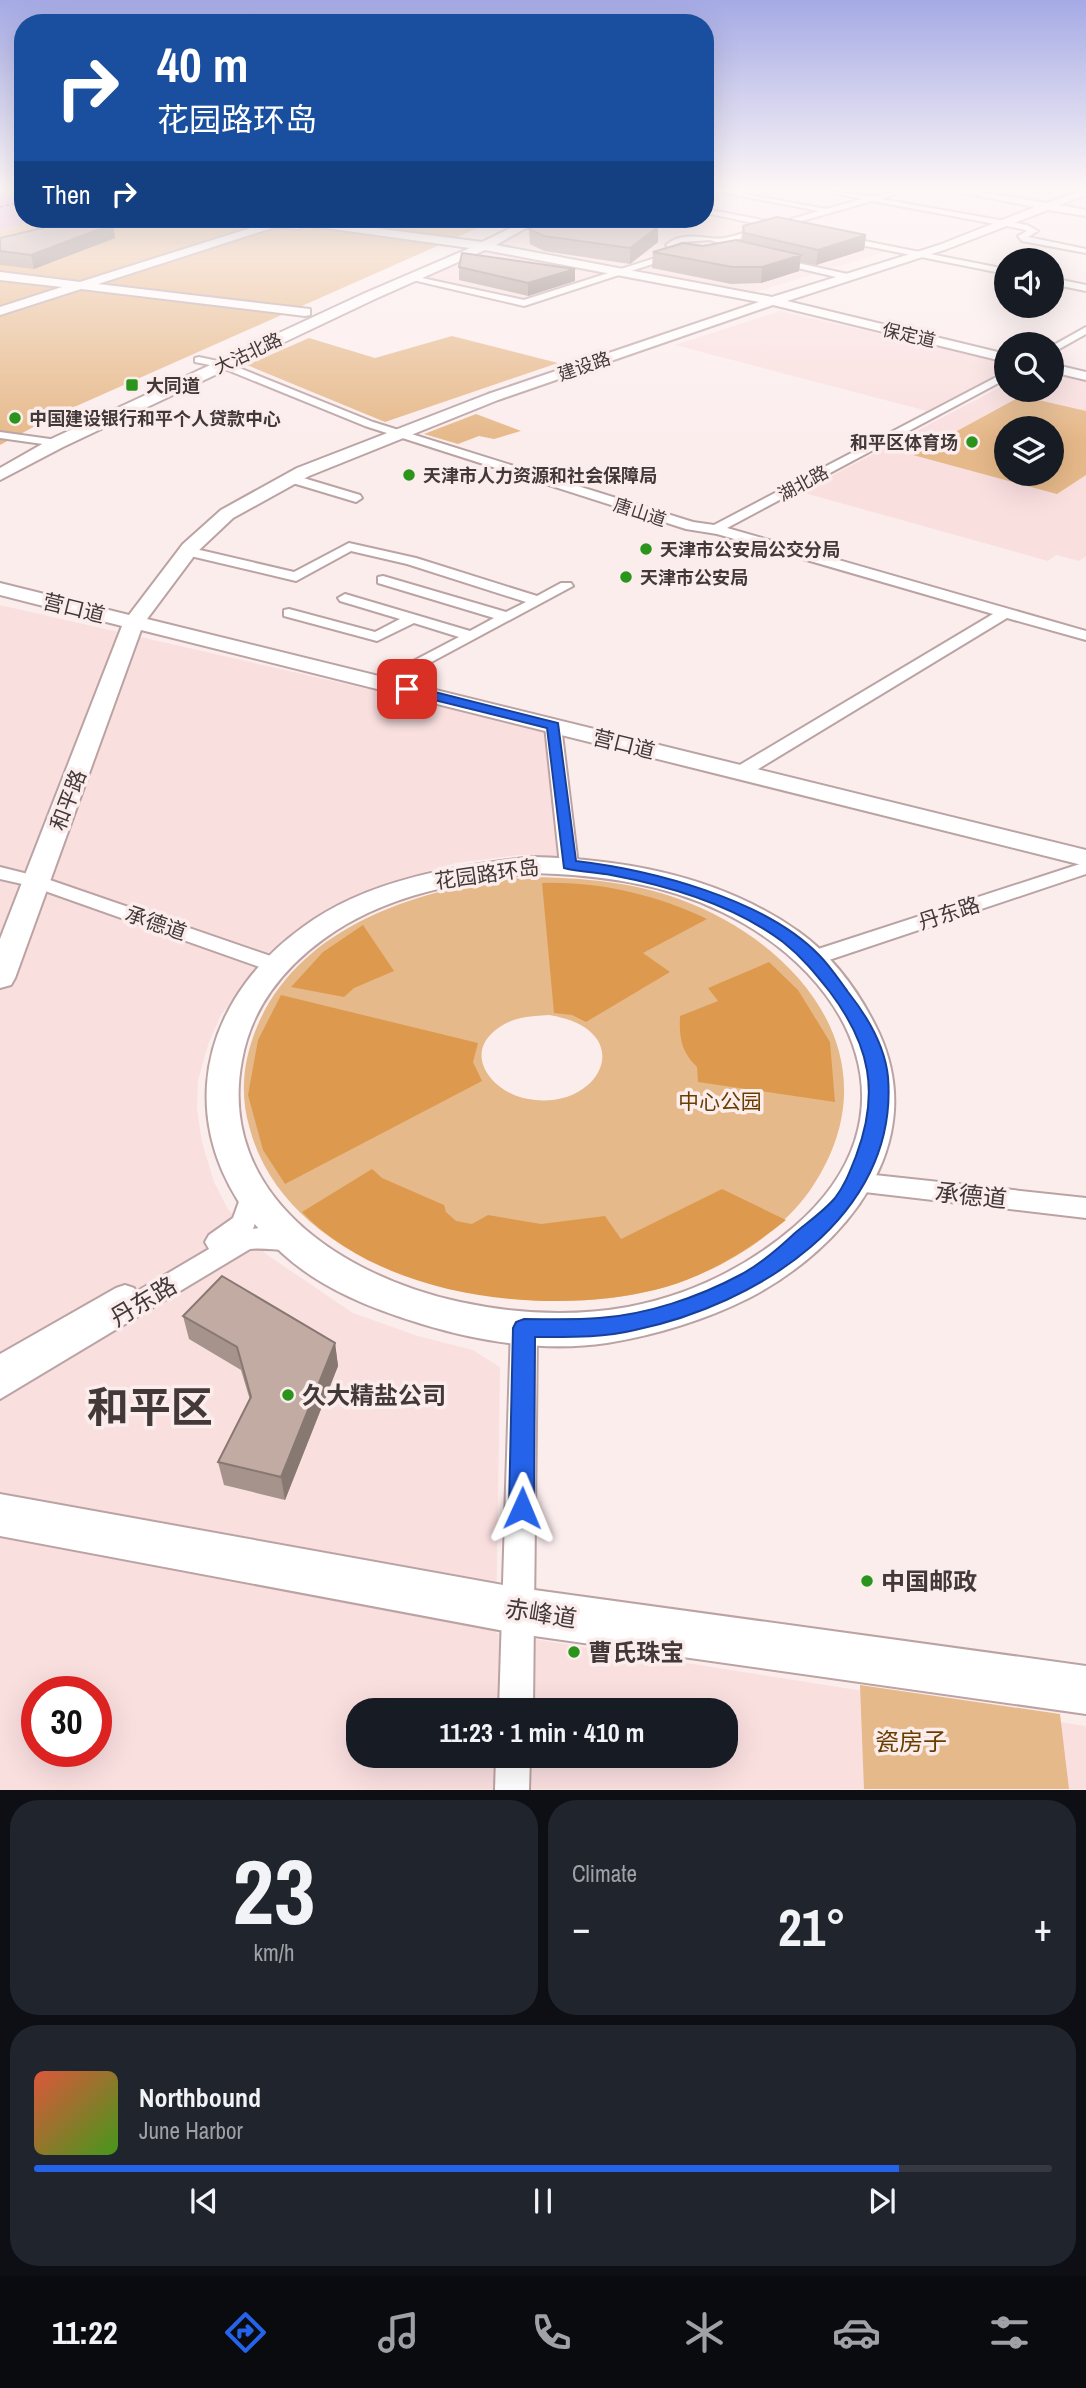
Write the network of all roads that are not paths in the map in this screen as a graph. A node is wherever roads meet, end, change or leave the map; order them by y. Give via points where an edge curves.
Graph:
1 (122, 274) edge
2 (393, 274) edge
3 (416, 274) edge
4 (613, 274) edge
5 (625, 274) edge
6 (834, 274) edge
7 (860, 274) edge
8 (0, 276) edge
9 (849, 277) junction
10 (408, 278) junction
11 (1064, 283) edge
12 (84, 286) junction
13 (1086, 288) edge
14 (771, 302) junction
15 (0, 312) edge
16 (305, 312) junction
17 (1086, 330) edge
18 (1064, 343) edge
19 (994, 355) edge
20 (199, 360) junction
21 (223, 365) junction
22 (1064, 371) edge
23 (1086, 376) edge
24 (162, 377) dead end
25 (994, 381) edge
26 (128, 393) dead end
27 (398, 434) junction
28 (0, 435) edge
29 (31, 439) junction
30 (57, 443) junction
31 (0, 454) edge
32 (0, 475) edge
33 (290, 478) junction
34 (356, 498) dead end
35 (713, 530) junction
36 (187, 551) junction
37 (383, 580) dead end
38 (566, 586) dead end
39 (0, 589) edge
40 (345, 598) dead end
41 (538, 601) junction
42 (289, 613) dead end
43 (1003, 614) junction
44 (506, 617) junction
45 (413, 618) junction
46 (134, 622) junction
47 (472, 636) junction
48 (1086, 638) edge
49 (383, 683) junction
50 (553, 726) junction
51 (739, 773) junction
52 (1086, 858) edge
53 (0, 865) edge
54 (569, 865) junction
55 (1086, 868) edge
56 (0, 873) edge
57 (37, 882) junction
58 (813, 958) junction
59 (275, 965) junction
60 (0, 978) edge
61 (856, 1182) junction
62 (253, 1195) junction
63 (1086, 1208) edge
64 (293, 1241) junction
65 (524, 1328) junction
66 (0, 1368) edge
67 (0, 1387) edge
68 (0, 1516) edge
69 (520, 1611) junction
70 (1086, 1690) edge
71 (516, 1698) edge
72 (513, 1768) edge
73 (512, 1790) edge

1 - 12 street
2 - 16 street, 大沽北路
3 - 10 street, 大沽北路
4 - 10 street via 524,303
5 - 14 street, 保定道 via 743,301
6 - 9 street
7 - 9 street, 建设路
8 - 12 street
9 - 14 street, 建设路
10 - 21 street, 大沽北路
11 - 13 street
12 - 15 street
12 - 16 street
14 - 19 street, 保定道
14 - 27 street, 建设路
16 - 20 street, 大沽北路
17 - 18 street
20 - 21 street, 唐山道
20 - 24 street, 大沽北路
21 - 27 street, 唐山道
21 - 30 street, 大沽北路
22 - 23 street
25 - 35 street, 湖北路
26 - 29 street
27 - 33 street, 建设路
27 - 35 street, 唐山道 via 690,528
28 - 29 street
29 - 30 street
29 - 31 street
30 - 32 street, 大沽北路
33 - 34 street
33 - 36 street, 建设路 via 227,514
35 - 43 street, 唐山道
36 - 41 street via 296,577 349,547 411,561
36 - 46 street, 建设路
37 - 44 street
38 - 41 street
39 - 46 street, 营口道
40 - 45 street
41 - 44 street
42 - 45 street via 377,637
43 - 48 street, 唐山道
43 - 51 street
44 - 47 street
45 - 47 street
46 - 49 street, 营口道
46 - 57 street, 和平路
47 - 49 street
49 - 50 street, 营口道
50 - 51 street, 营口道
50 - 54 street
51 - 52 street, 营口道
53 - 57 street, 承德道
54 - 58 street, 花园路环岛 via 630,874 703,894 758,919
54 - 59 street, 花园路环岛 via 504,868 407,888 338,917
55 - 58 street, 丹东路
56 - 57 street, 承德道
57 - 59 street, 承德道
57 - 60 street, 和平路
58 - 61 street, 花园路环岛 via 862,1026 878,1074 874,1134
59 - 62 street, 花园路环岛 via 255,987 231,1029 220,1075 221,1120 235,1163
61 - 63 street, 承德道
61 - 65 street, 花园路环岛 via 841,1205 774,1265 708,1299 600,1327
62 - 64 street, 花园路环岛
62 - 66 street, 丹东路 via 246,1219 235,1231
64 - 65 street, 花园路环岛 via 340,1273 423,1310
64 - 67 street, 丹东路 via 245,1240
65 - 69 street
68 - 69 street, 赤峰道
69 - 70 street, 赤峰道
69 - 71 street
72 - 73 street

